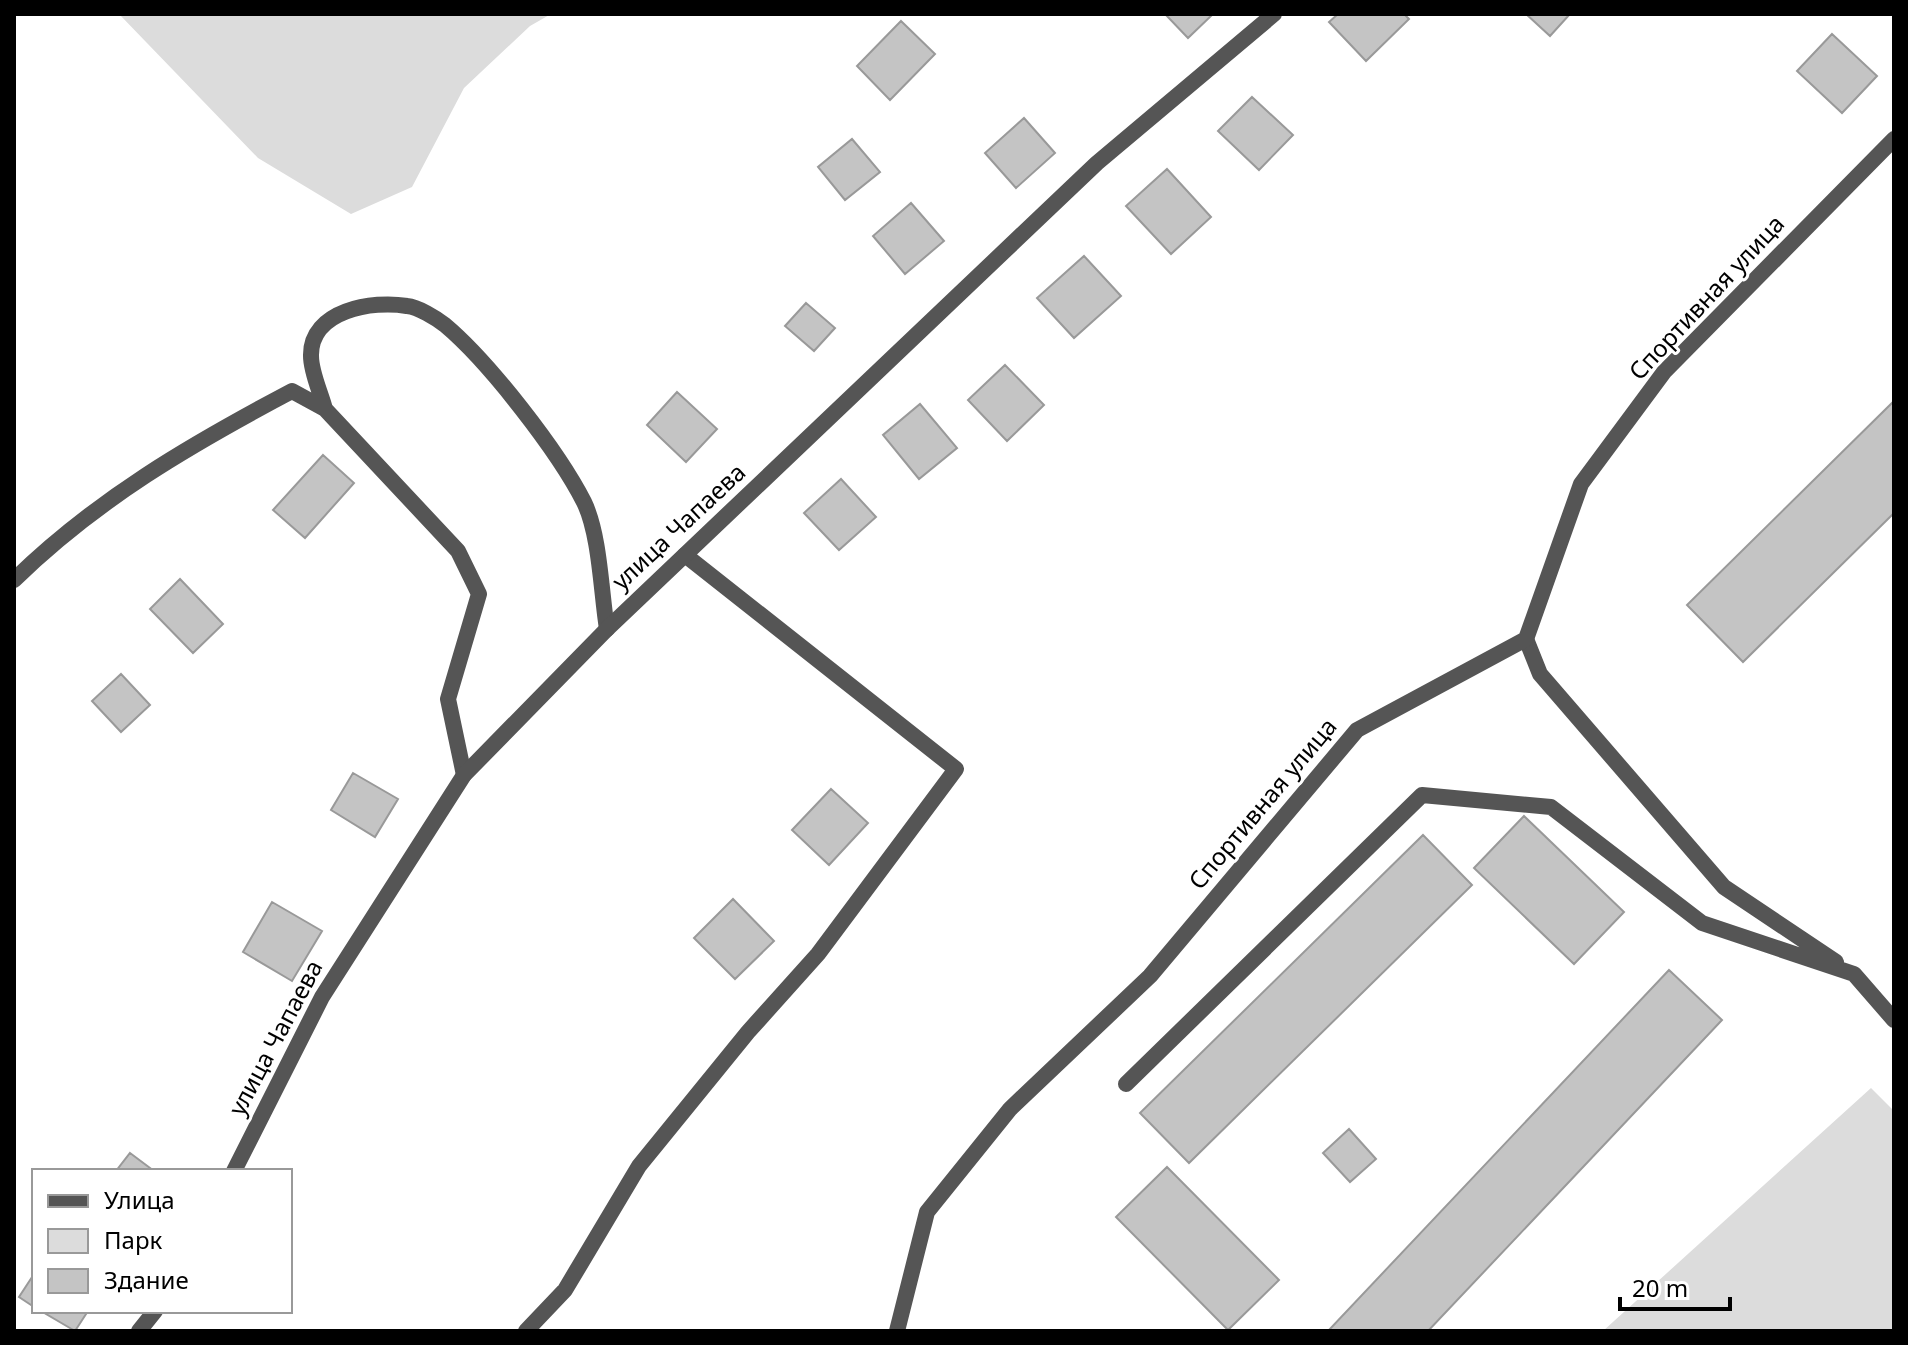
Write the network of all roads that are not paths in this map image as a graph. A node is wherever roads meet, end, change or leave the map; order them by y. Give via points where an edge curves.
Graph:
1 (1274, 14) edge
2 (1894, 139) edge
3 (325, 409) junction
4 (685, 555) junction
5 (14, 580) edge
6 (607, 629) junction
7 (1526, 639) junction
8 (464, 775) junction
9 (1854, 974) junction
10 (1894, 1020) edge
11 (1126, 1084) dead end
12 (235, 1169) edge
13 (153, 1313) edge
14 (139, 1331) edge
15 (526, 1331) edge
16 (897, 1331) edge

1 - 4 street, улица Чапаева via 1097,163
2 - 7 street, Спортивная улица via 1664,372 1581,484
3 - 5 street via 292,391 175,453 98,506
3 - 6 street via 310,355 318,333 341,312 409,306 444,324 556,455 586,505
3 - 8 street via 458,551 479,594 448,699
4 - 6 street, улица Чапаева
4 - 15 street via 956,769 818,954 639,1166 565,1290
6 - 8 street, улица Чапаева
7 - 9 street via 1540,674 1724,887
7 - 16 street, Спортивная улица via 1357,730 1150,976 1010,1109 927,1212
8 - 12 street, улица Чапаева via 322,997
9 - 10 street
9 - 11 street via 1702,923 1551,807 1422,795
13 - 14 street

